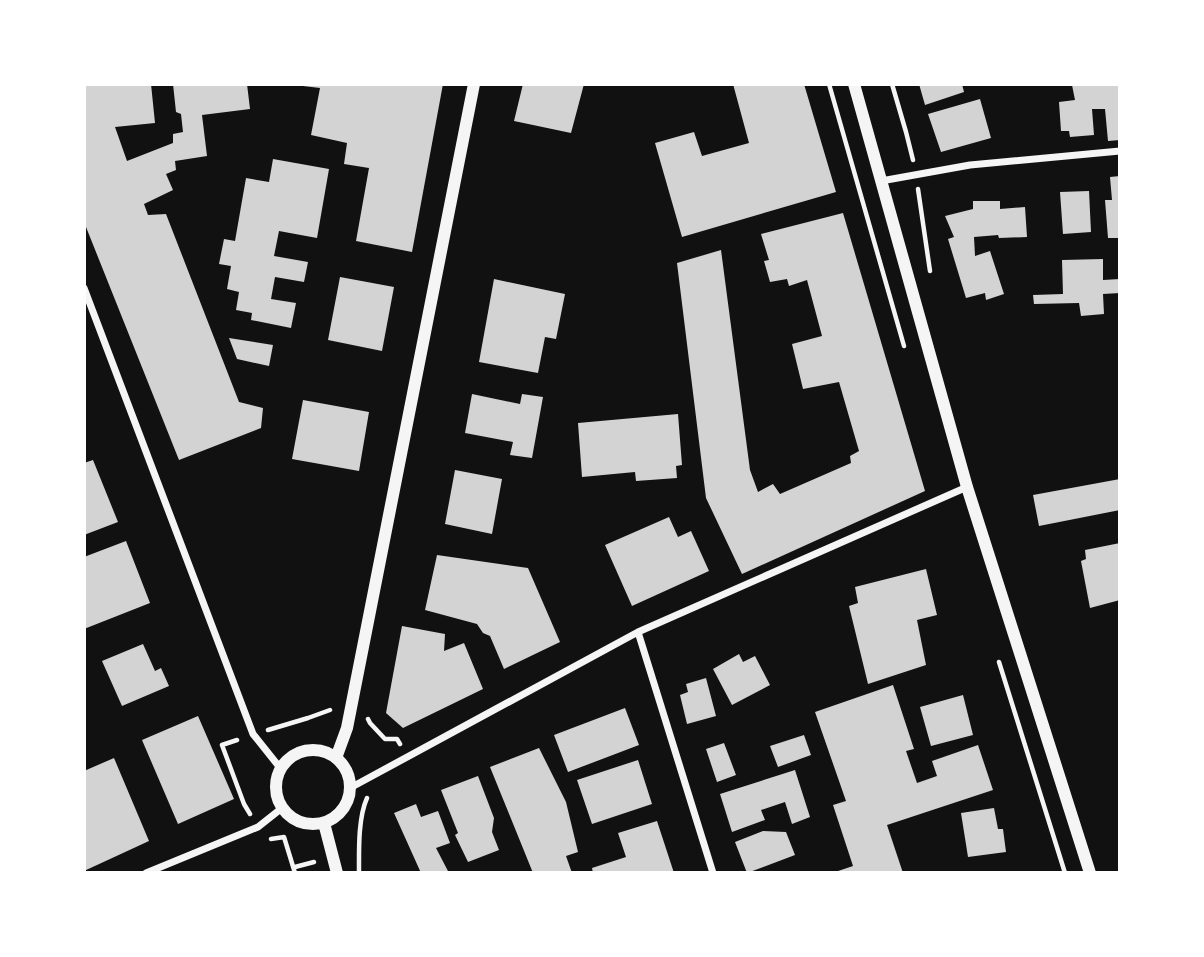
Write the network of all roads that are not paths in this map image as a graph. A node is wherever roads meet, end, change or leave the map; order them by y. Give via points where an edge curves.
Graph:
1 (474, 84) edge
2 (854, 84) edge
3 (1120, 151) edge
4 (881, 181) junction
5 (84, 288) edge
6 (967, 487) junction
7 (638, 632) junction
8 (336, 758) junction
9 (281, 769) junction
10 (350, 788) junction
11 (282, 808) junction
12 (324, 823) junction
13 (146, 873) edge
14 (337, 873) edge
15 (713, 873) edge
16 (1090, 873) edge

1 - 8 street via 347,727
2 - 4 street
3 - 4 street via 970,165
4 - 6 street
5 - 9 street via 253,734
6 - 7 street
6 - 16 street
7 - 10 street
7 - 15 street
8 - 9 street via 325,752 300,752
8 - 10 street via 349,776
9 - 11 street via 276,789
10 - 12 street via 343,810
11 - 12 street via 301,822
11 - 13 street via 258,827
12 - 14 street

